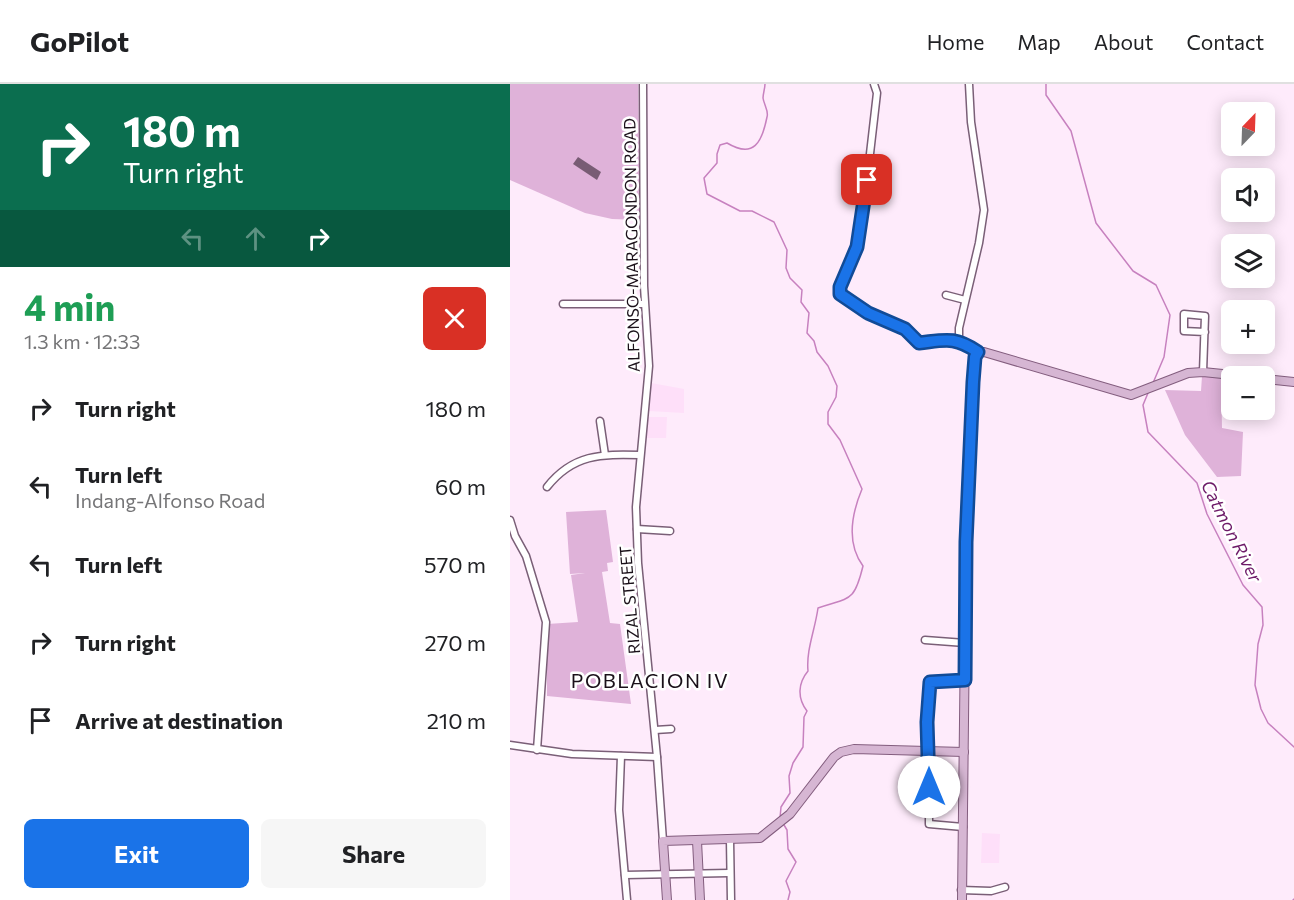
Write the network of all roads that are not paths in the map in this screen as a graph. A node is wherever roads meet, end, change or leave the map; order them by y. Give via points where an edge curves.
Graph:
1 (643, 84) edge
2 (874, 84) edge
3 (969, 84) edge
4 (946, 295) dead end
5 (965, 300) junction
6 (563, 304) dead end
7 (645, 304) junction
8 (1205, 332) junction
9 (962, 341) junction
10 (978, 352) junction
11 (1203, 372) junction
12 (1221, 374) edge
13 (1275, 380) edge
14 (1294, 382) edge
15 (644, 405) joint
16 (600, 421) dead end
17 (605, 455) junction
18 (640, 455) junction
19 (547, 487) dead end
20 (510, 520) edge
21 (637, 529) junction
22 (670, 531) dead end
23 (925, 640) dead end
24 (965, 643) junction
25 (965, 680) junction
26 (671, 729) dead end
27 (655, 730) junction
28 (510, 745) edge
29 (537, 750) junction
30 (929, 751) junction
31 (964, 752) junction
32 (621, 756) junction
33 (657, 757) junction
34 (963, 827) junction
35 (730, 840) junction
36 (663, 841) junction
37 (697, 841) junction
38 (665, 873) junction
39 (729, 873) junction
40 (698, 874) junction
41 (625, 875) junction
42 (1005, 887) dead end
43 (961, 890) junction
44 (627, 900) edge
45 (667, 900) edge
46 (700, 900) edge
47 (731, 900) edge
48 (962, 900) edge

1 - 7 street, ALFONSO-MARAGONDON ROAD
2 - 9 street via 877,93 862,223 839,291 868,313 905,329 919,343
3 - 5 street via 970,122 984,210
4 - 5 street
5 - 9 street via 959,328
6 - 7 street
7 - 15 street, ALFONSO-MARAGONDON ROAD via 649,366
8 - 8 street via 1184,331 1184,314 1205,315
8 - 11 street
9 - 10 street
10 - 11 main road via 1123,393 1135,394 1188,373
10 - 24 main road via 973,382
11 - 12 main road
13 - 14 main road
15 - 18 street, RIZAL STREET
16 - 17 street
17 - 18 street
17 - 19 street via 578,461
18 - 21 street, RIZAL STREET
20 - 29 street via 526,556 546,622
21 - 22 street
21 - 27 street, RIZAL STREET
23 - 24 street
24 - 25 main road
25 - 30 street via 930,682
25 - 31 main road
26 - 27 street
27 - 33 street, RIZAL STREET
28 - 29 street
29 - 32 street
30 - 31 main road
30 - 34 street via 929,824
30 - 35 main road via 841,752 778,826 760,838
31 - 34 main road
32 - 33 street
32 - 41 street
33 - 36 street, RIZAL STREET
34 - 43 main road
35 - 37 main road
35 - 39 street
36 - 37 main road
36 - 38 main road, RIZAL STREET
37 - 40 main road
38 - 40 street
38 - 41 street
38 - 45 main road, RIZAL STREET
39 - 40 street
39 - 47 street
40 - 46 main road
41 - 44 street
42 - 43 street via 991,891
43 - 48 main road

